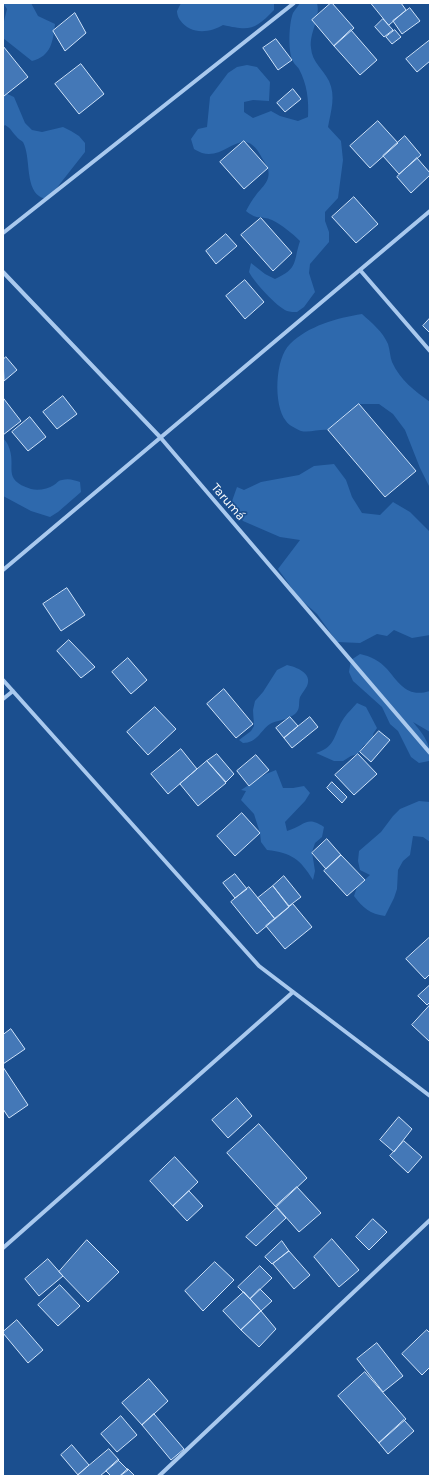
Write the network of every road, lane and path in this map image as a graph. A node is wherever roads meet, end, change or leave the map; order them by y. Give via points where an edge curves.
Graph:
1 (294, 3) edge
2 (430, 211) edge
3 (3, 233) edge
4 (360, 270) junction
5 (3, 272) edge
6 (430, 351) edge
7 (160, 437) junction
8 (3, 570) edge
9 (3, 680) edge
10 (13, 691) junction
11 (3, 699) edge
12 (430, 753) edge
13 (293, 992) junction
14 (430, 1096) edge
15 (430, 1220) edge
16 (3, 1248) edge
17 (158, 1476) edge

1 - 3 street
2 - 4 street
4 - 6 street
4 - 7 street
5 - 7 street, Tarumá
7 - 8 street
7 - 12 street, Tarumá
9 - 10 street
10 - 11 street
10 - 13 street via 259,966
13 - 14 street
13 - 16 street
15 - 17 street

